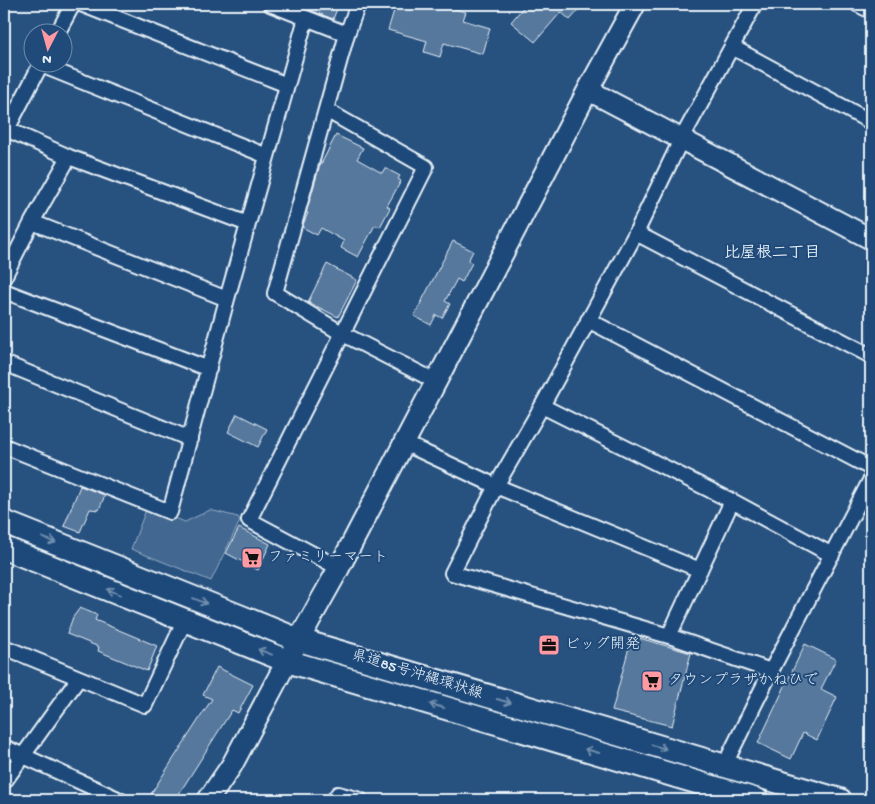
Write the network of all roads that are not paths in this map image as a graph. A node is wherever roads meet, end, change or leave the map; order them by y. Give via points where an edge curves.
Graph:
1 (74, 4) edge
2 (81, 4) edge
3 (270, 4) edge
4 (358, 4) edge
5 (635, 4) edge
6 (755, 4) edge
7 (857, 4) edge
8 (871, 11) edge
9 (306, 18) junction
10 (64, 22) edge
11 (348, 34) junction
12 (732, 47) junction
13 (38, 72) edge
14 (62, 72) edge
15 (287, 85) junction
16 (588, 90) junction
17 (326, 110) junction
18 (871, 122) edge
19 (5, 131) edge
20 (681, 140) junction
21 (267, 156) junction
22 (69, 157) junction
23 (32, 222) junction
24 (248, 224) junction
25 (636, 233) junction
26 (871, 239) edge
27 (4, 276) edge
28 (4, 291) edge
29 (227, 299) junction
30 (588, 320) junction
31 (343, 334) junction
32 (871, 356) edge
33 (4, 363) edge
34 (209, 369) junction
35 (437, 382) junction
36 (542, 406) junction
37 (190, 439) junction
38 (404, 443) junction
39 (4, 446) edge
40 (871, 468) edge
41 (871, 479) edge
42 (496, 486) junction
43 (732, 501) junction
44 (4, 522) edge
45 (4, 548) edge
46 (832, 555) junction
47 (339, 568) junction
48 (700, 570) junction
49 (185, 620) junction
50 (669, 636) junction
51 (299, 640) junction
52 (4, 647) edge
53 (287, 661) junction
54 (771, 671) junction
55 (80, 678) junction
56 (4, 747) edge
57 (23, 755) junction
58 (726, 766) junction
59 (4, 782) edge
60 (721, 795) edge
61 (98, 796) edge
62 (120, 800) edge
63 (208, 800) edge
64 (334, 800) edge
65 (360, 800) edge
66 (756, 800) edge
67 (840, 800) edge

1 - 10 street
2 - 15 street
3 - 9 street
4 - 11 street
5 - 16 street
6 - 12 street
7 - 8 street
9 - 11 street
9 - 15 street
11 - 17 street
12 - 18 street
12 - 20 street
13 - 19 street
14 - 21 street
15 - 21 street
16 - 20 street
16 - 35 street
17 - 31 street via 275,293
17 - 31 street via 426,167
19 - 22 street
20 - 25 street
20 - 26 street
21 - 24 street
22 - 23 street
22 - 24 street
23 - 27 street
23 - 29 street
24 - 29 street
25 - 30 street
25 - 32 street
28 - 34 street
29 - 34 street
30 - 36 street
30 - 40 street
31 - 35 street
31 - 47 street via 248,520
33 - 37 street
34 - 37 street
35 - 38 street
36 - 42 street
36 - 43 street
37 - 39 street via 170,512
38 - 42 street
38 - 47 street
41 - 46 street
42 - 48 street
42 - 50 street via 452,573
43 - 46 street
43 - 48 street
44 -> 51 main road, 県道85号沖縄環状線
49 -> 45 main road, 県道85号沖縄環状線
46 - 54 street
47 - 51 street
48 - 50 street
53 -> 49 main road, 県道85号沖縄環状線
49 - 55 street via 145,705
50 - 54 street
51 - 53 street
51 -> 58 main road, 県道85号沖縄環状線
52 - 55 street
60 -> 53 main road, 県道85号沖縄環状線
53 - 63 street via 237,756
54 - 58 street
55 - 57 street
56 - 57 street
57 - 59 street
57 - 61 street
58 - 67 main road, 県道85号沖縄環状線
60 - 66 main road, 県道85号沖縄環状線
61 - 62 street
64 - 65 street via 338,794

